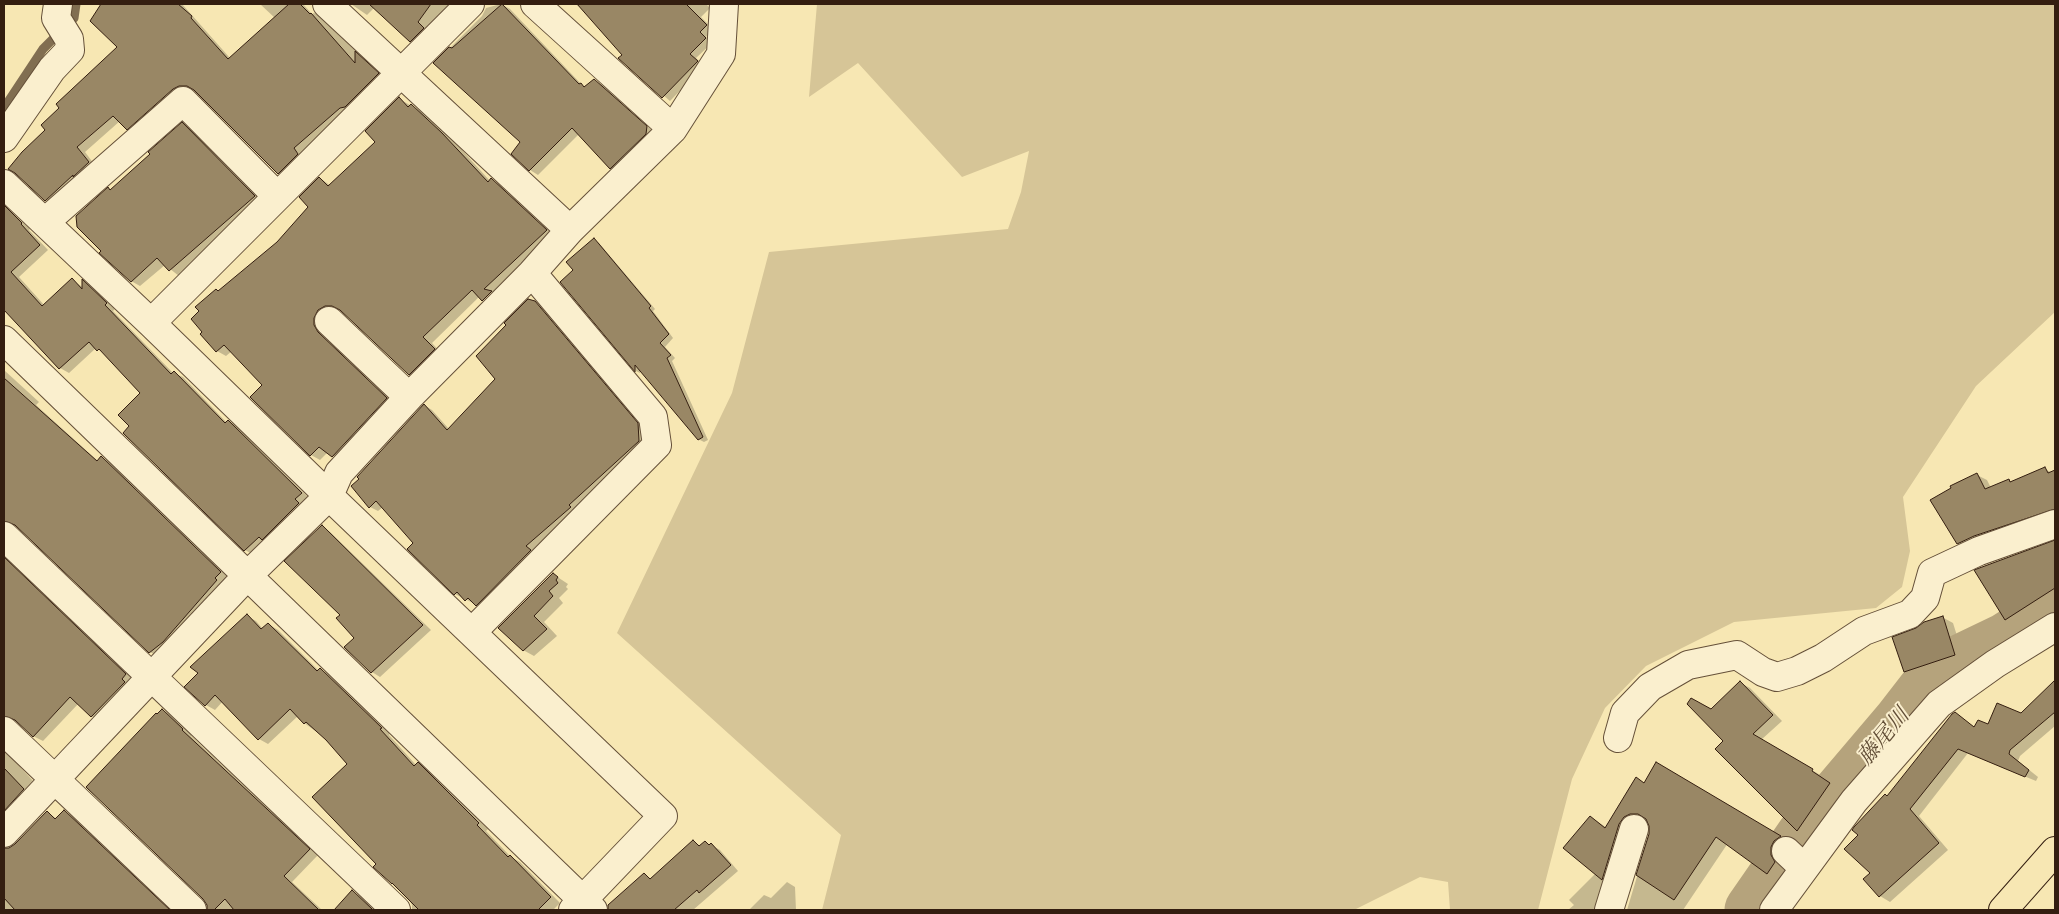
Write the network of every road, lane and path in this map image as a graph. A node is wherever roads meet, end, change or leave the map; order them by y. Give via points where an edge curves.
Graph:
1 (327, 4) edge
2 (470, 4) edge
3 (535, 4) edge
4 (724, 4) edge
5 (61, 20) edge
6 (401, 72) junction
7 (673, 128) junction
8 (4, 138) edge
9 (4, 184) edge
10 (277, 196) junction
11 (45, 222) junction
12 (570, 230) junction
13 (532, 274) junction
14 (329, 321) dead end
15 (151, 323) junction
16 (4, 340) edge
17 (409, 398) junction
18 (329, 496) junction
19 (2055, 524) edge
20 (4, 536) edge
21 (247, 576) junction
22 (2055, 627) edge
23 (472, 632) junction
24 (153, 677) junction
25 (4, 731) edge
26 (1618, 738) dead end
27 (54, 779) junction
28 (1634, 829) dead end
29 (4, 833) edge
30 (2055, 851) edge
31 (2055, 867) edge
32 (583, 907) edge
33 (192, 910) edge
34 (396, 910) edge
35 (1609, 910) edge
36 (1774, 910) edge
37 (2003, 910) edge
38 (2017, 910) edge

1 - 6 street
2 - 6 street
3 - 7 street
4 - 7 street via 721,54
5 - 8 street via 70,50 52,69
6 - 10 street
6 - 12 street
7 - 12 street
9 - 11 street
10 - 11 street via 183,101
10 - 15 street
11 - 15 street
12 - 13 street
13 - 17 street
13 - 23 street via 652,417 657,445
14 - 17 street
15 - 18 street
16 - 21 street
17 - 18 street via 339,474
18 - 21 street
18 - 23 street
19 - 26 street via 1979,551 1932,573 1924,598 1910,614 1864,631 1796,671 1777,678 1737,656 1688,665 1650,687 1625,713
20 - 24 street
21 - 24 street
21 - 32 street
22 - 36 street via 1939,704 1854,801 1795,860
23 - 32 street via 663,816
24 - 27 street
24 - 34 street
25 - 27 street
27 - 29 street
27 - 33 street
28 - 35 street
30 - 37 highway
31 - 38 highway

